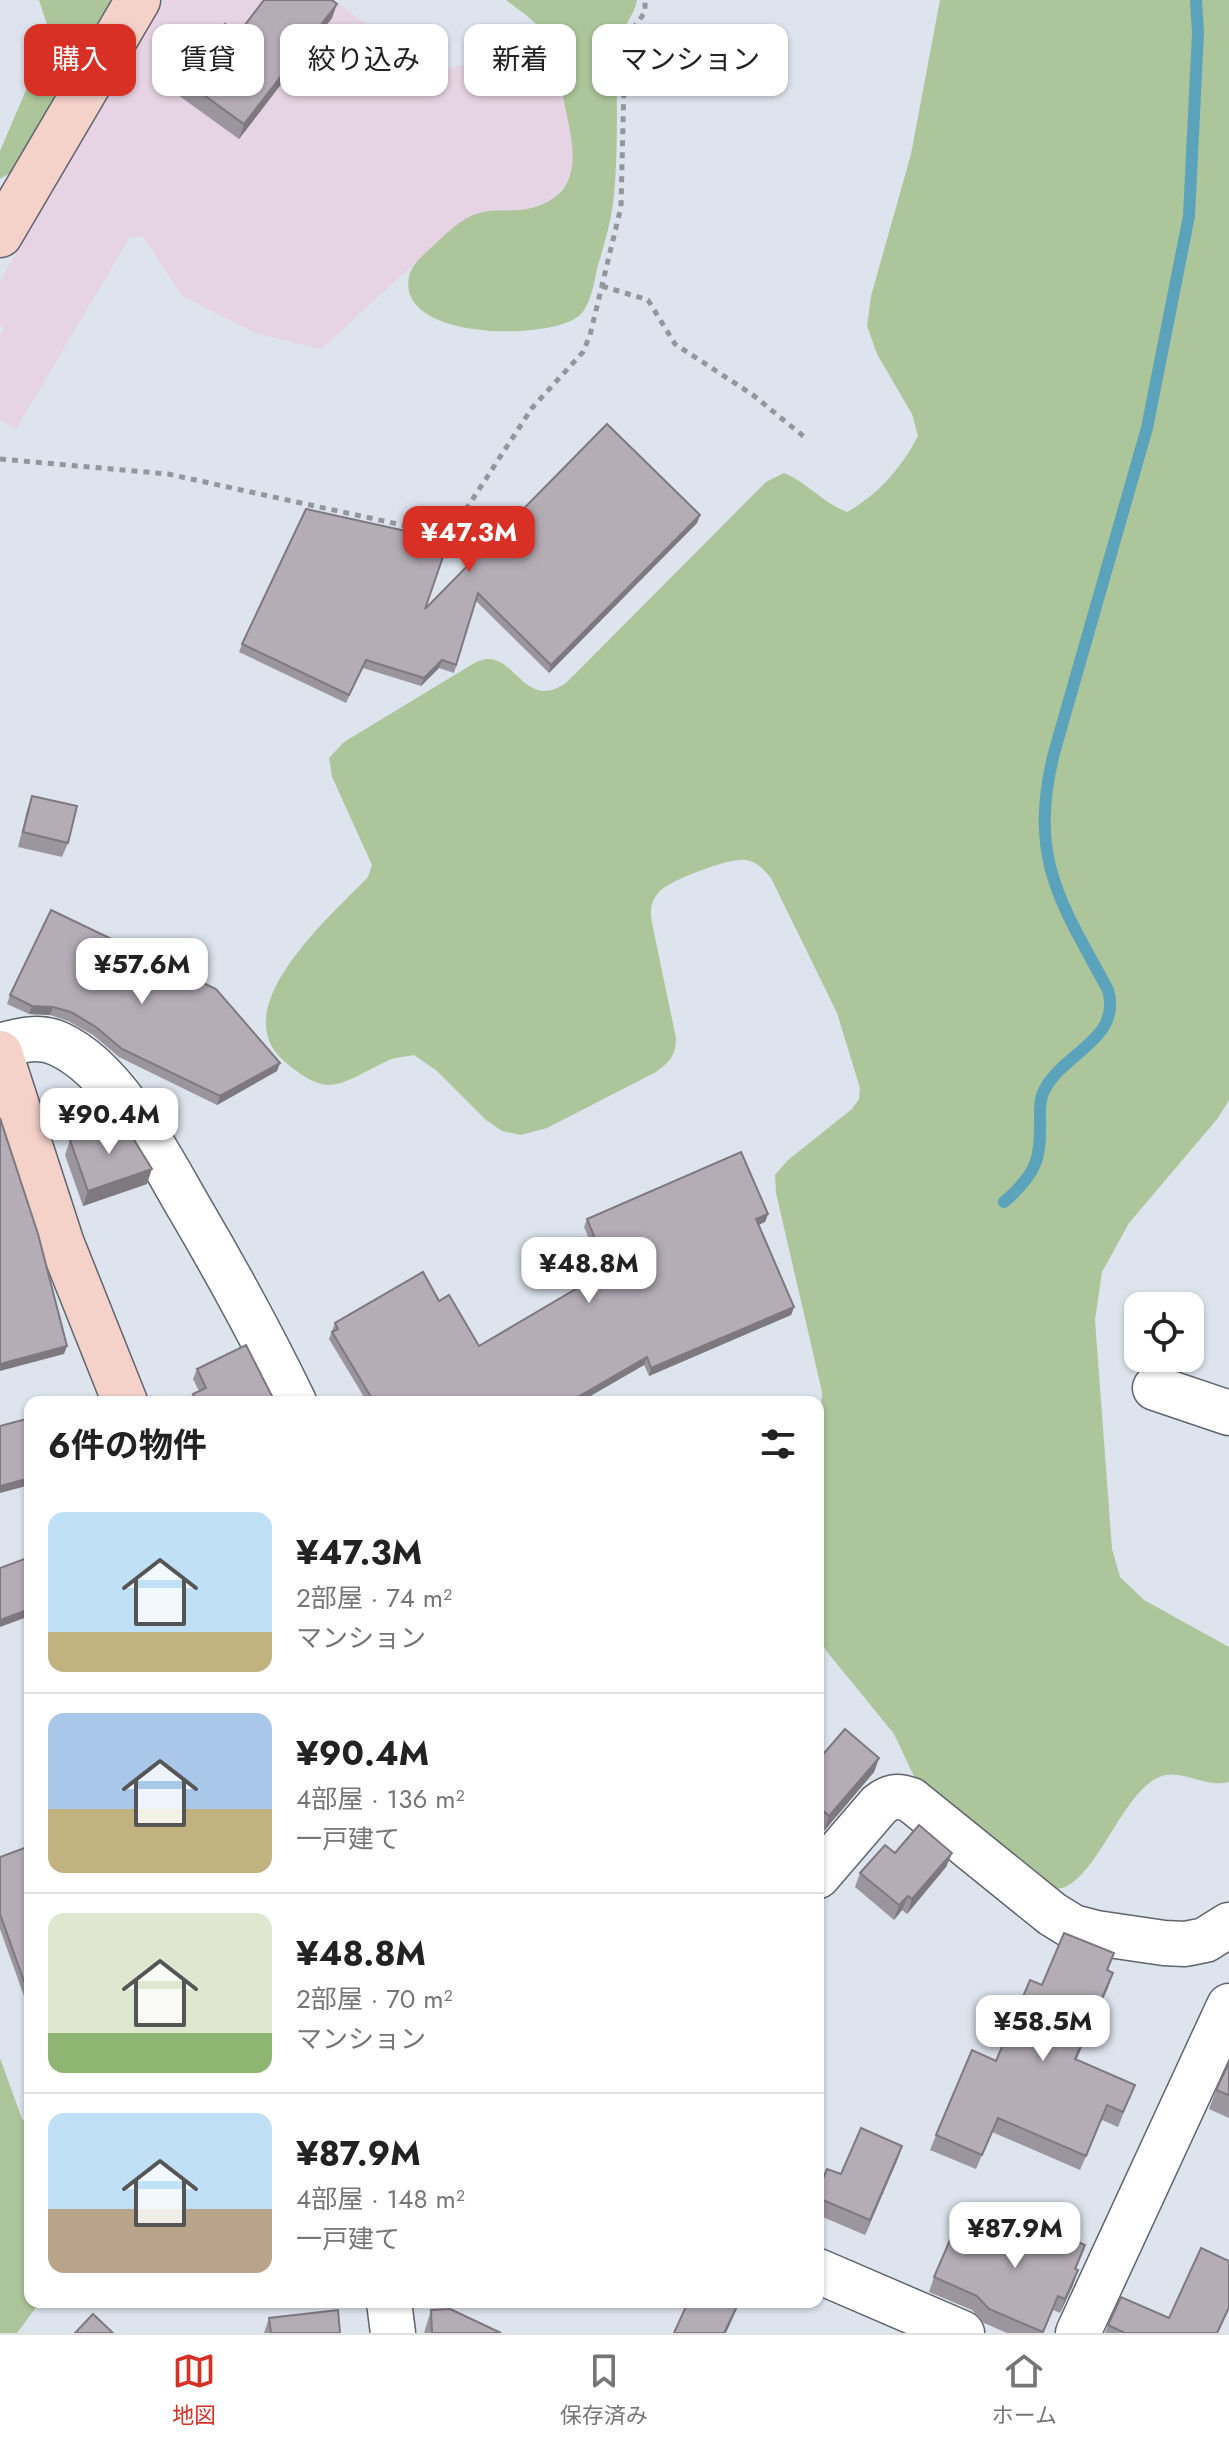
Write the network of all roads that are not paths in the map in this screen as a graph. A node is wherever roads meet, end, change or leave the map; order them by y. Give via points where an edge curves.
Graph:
1 (138, 0) edge
2 (0, 235) edge
3 (0, 1046) edge
4 (0, 1053) edge
5 (1155, 1388) dead end
6 (123, 1396) edge
7 (291, 1396) edge
8 (1229, 1413) edge
9 (824, 1869) edge
10 (1229, 1925) edge
11 (1229, 2006) edge
12 (824, 2274) edge
13 (390, 2308) edge
14 (393, 2333) edge
15 (962, 2333) edge
16 (1078, 2333) edge

1 - 2 street
3 - 7 street via 21,1040 56,1042 120,1098 158,1153 249,1311
4 - 6 street via 62,1244
5 - 8 street
9 - 10 street via 879,1805 900,1796 1073,1927 1185,1944 1205,1940
11 - 16 street
12 - 15 street
13 - 14 street

